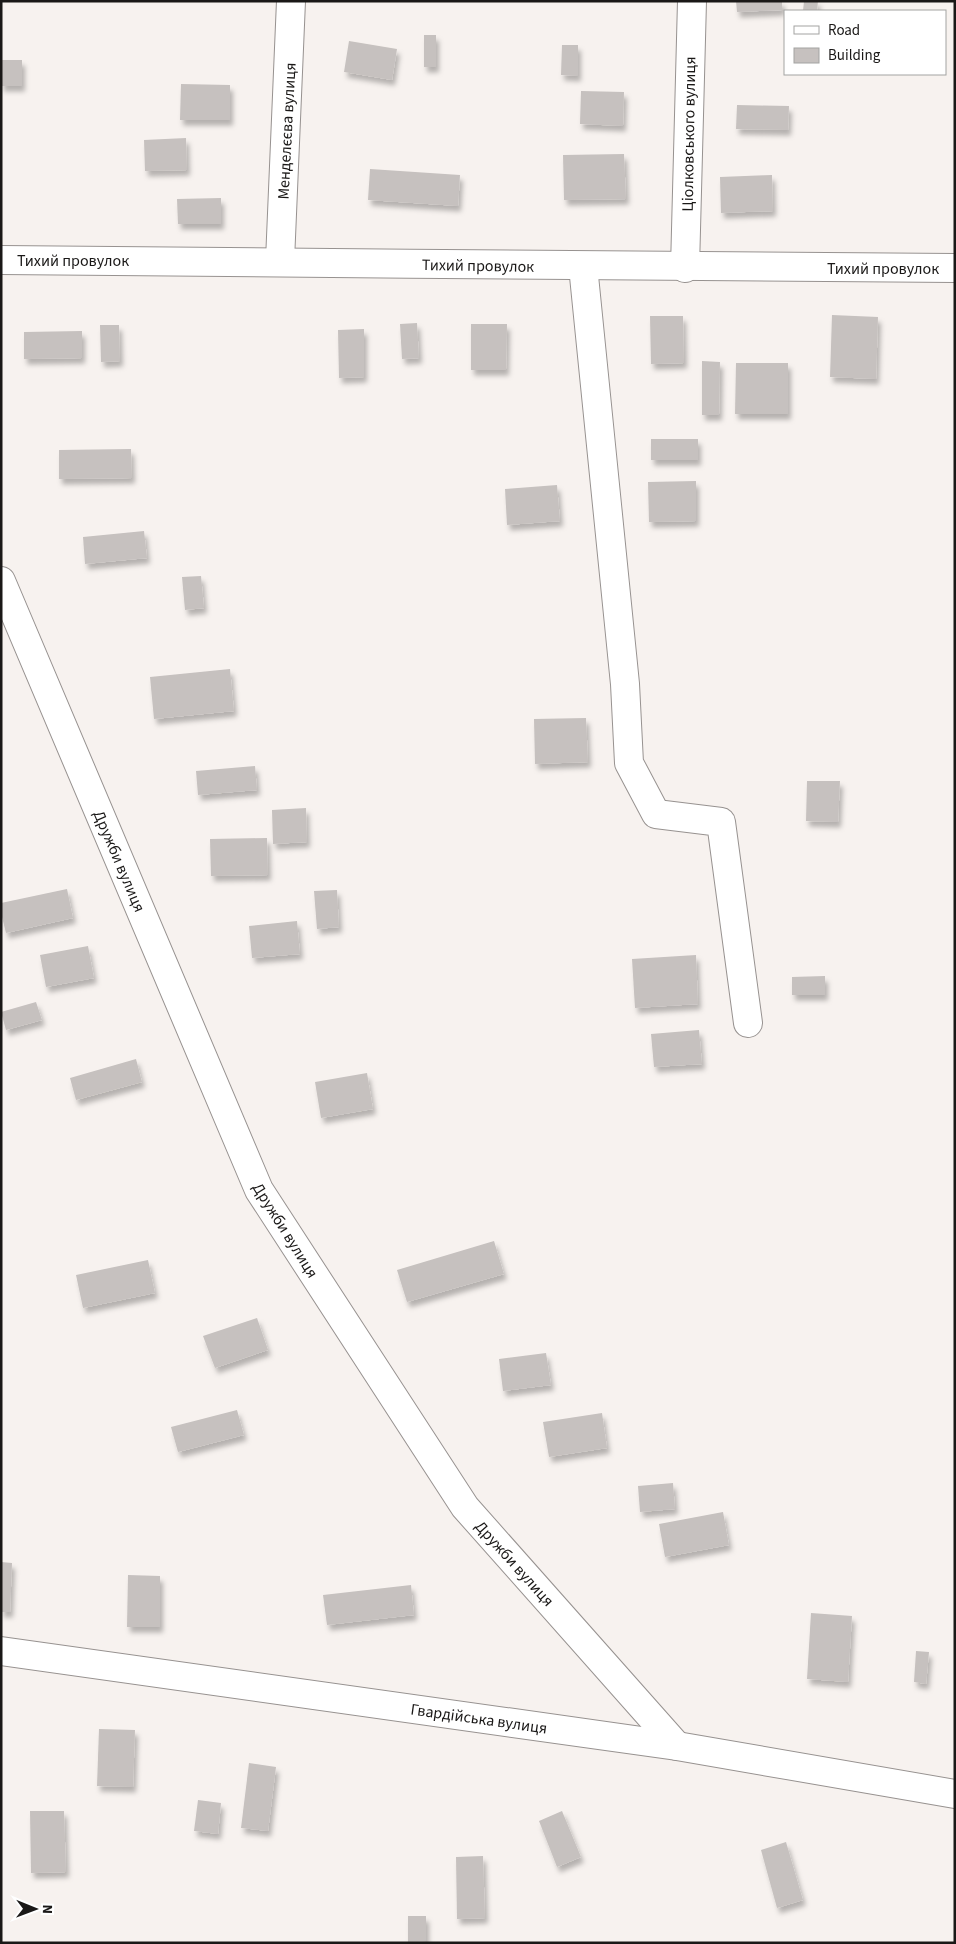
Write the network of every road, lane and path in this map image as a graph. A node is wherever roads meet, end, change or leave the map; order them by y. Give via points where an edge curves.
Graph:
1 (292, 1) edge
2 (692, 1) edge
3 (1, 260) edge
4 (280, 262) junction
5 (583, 266) junction
6 (685, 268) junction
7 (955, 268) edge
8 (1, 581) edge
9 (748, 1023) dead end
10 (1, 1651) edge
11 (677, 1746) junction
12 (955, 1794) edge

1 - 4 street, Менделєєва вулиця
2 - 6 street, Ціолковського вулиця
3 - 4 street, Тихий провулок
4 - 5 street, Тихий провулок
5 - 6 street, Тихий провулок
5 - 9 street via 625,684 629,763 656,814 721,822
6 - 7 street, Тихий провулок
8 - 11 street, Дружби вулиця via 259,1190 465,1507
10 - 11 street, Гвардійська вулиця
11 - 12 street, Гвардійська вулиця

